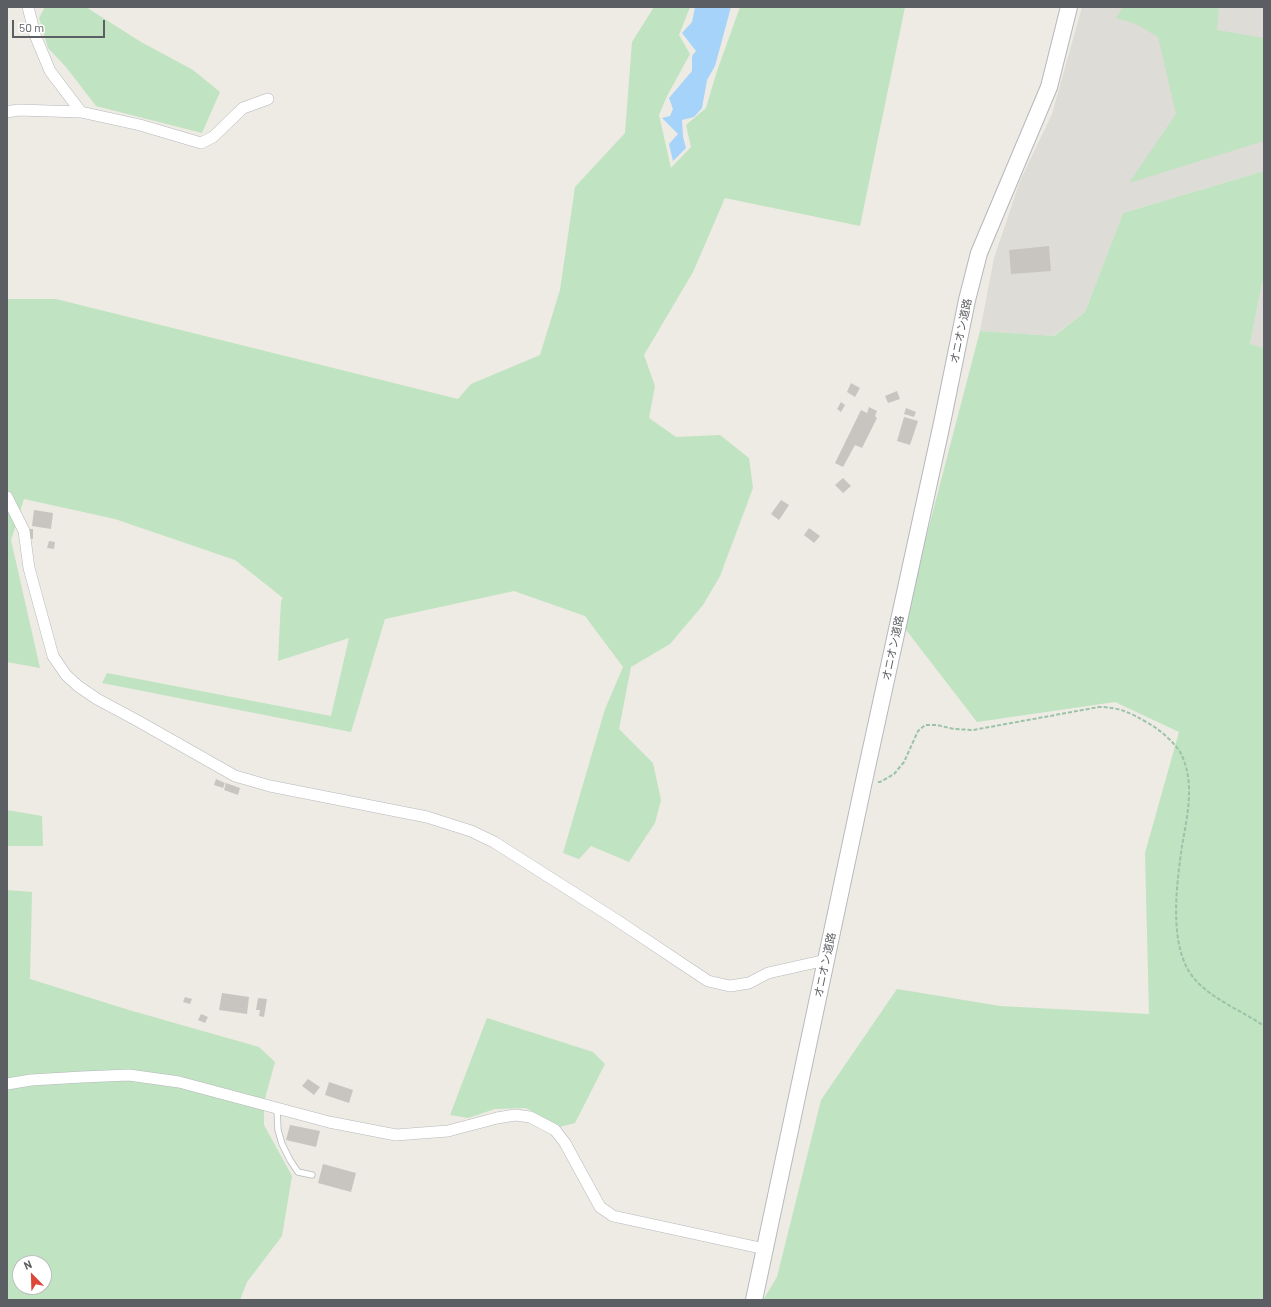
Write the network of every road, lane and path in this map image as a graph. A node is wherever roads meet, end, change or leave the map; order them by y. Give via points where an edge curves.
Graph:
1 (28, 7) edge
2 (1069, 7) edge
3 (268, 99) dead end
4 (7, 112) edge
5 (81, 112) junction
6 (7, 497) edge
7 (864, 781) junction
8 (826, 960) junction
9 (1264, 1026) edge
10 (7, 1084) edge
11 (277, 1108) junction
12 (312, 1175) dead end
13 (765, 1249) junction
14 (754, 1300) edge

1 - 5 street via 35,34 50,71
2 - 7 street, オニオン道路 via 1049,86 979,253
3 - 5 street via 243,108 213,137 201,143 140,125
4 - 5 street
6 - 8 street via 24,531 29,568 53,656 66,675 97,699 235,776 270,786 427,817 471,831 494,842 708,981 730,986 749,983 768,973
7 - 8 street, オニオン道路
7 - 9 path via 880,782 894,774 904,762 918,731 925,726 973,730 1111,707 1151,724 1182,754 1189,784 1188,814 1176,906 1180,953 1197,983
8 - 13 street, オニオン道路
10 - 11 street via 31,1080 129,1076 179,1082
11 - 12 lane via 278,1130 290,1160 298,1172
11 - 13 street via 329,1122 396,1135 448,1131 497,1118 530,1116 555,1130 565,1143 600,1207 612,1216
13 - 14 street, オニオン道路

